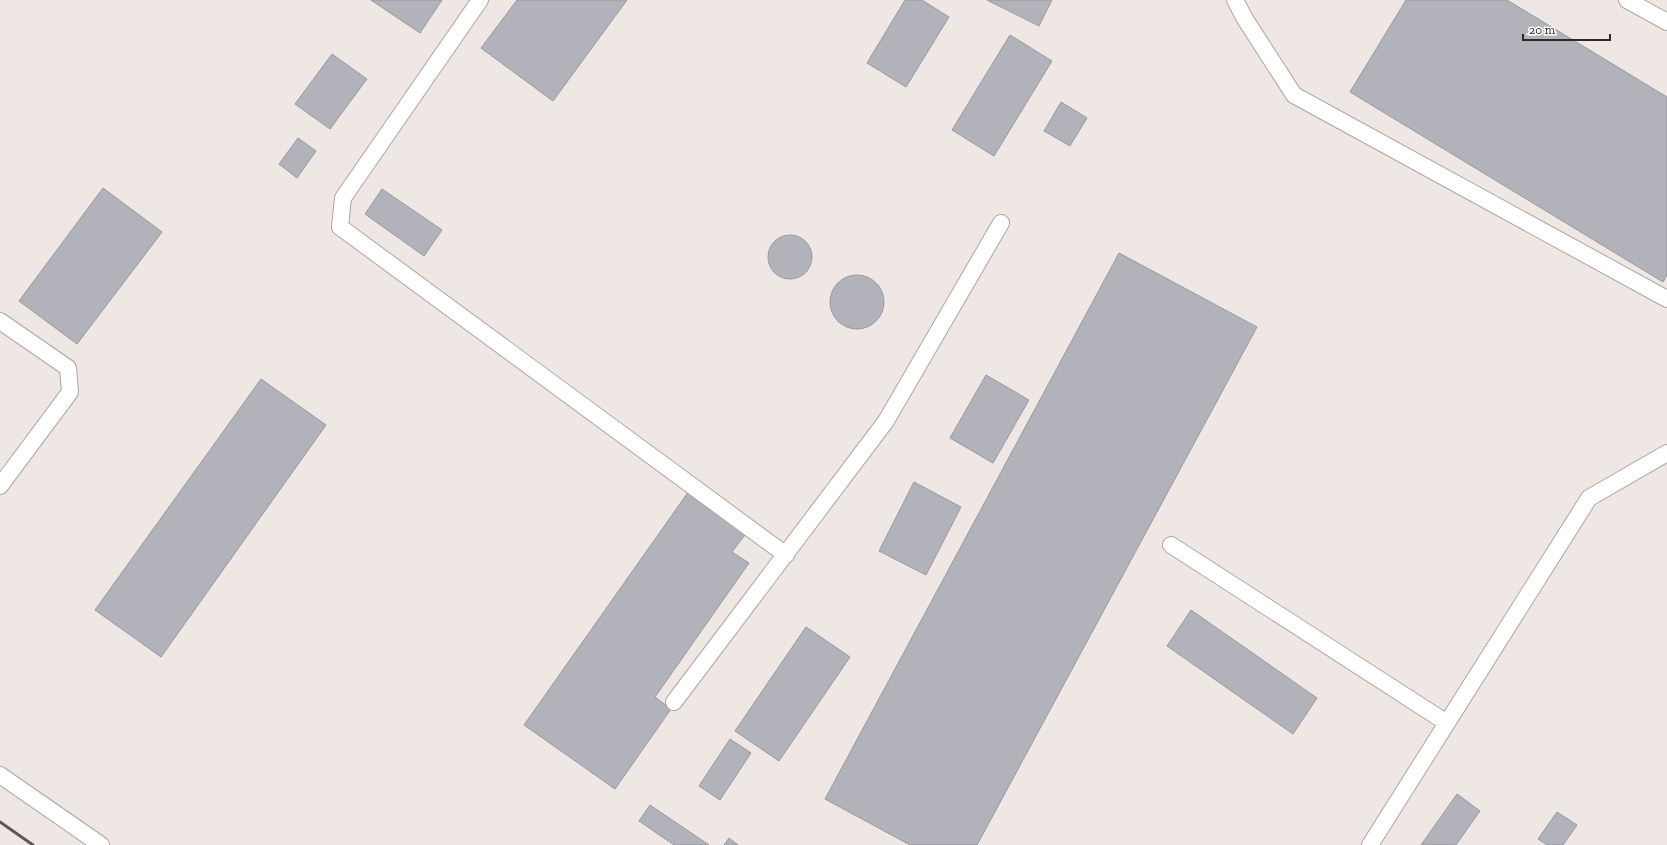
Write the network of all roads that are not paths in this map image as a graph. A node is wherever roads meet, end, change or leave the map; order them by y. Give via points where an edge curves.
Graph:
1 (480, 0) edge
2 (1235, 0) edge
3 (1627, 0) edge
4 (1667, 22) edge
5 (1001, 223) dead end
6 (1667, 299) edge
7 (0, 321) edge
8 (1667, 453) edge
9 (1, 483) edge
10 (1171, 545) dead end
11 (786, 555) junction
12 (674, 702) dead end
13 (1447, 723) junction
14 (0, 775) edge
15 (101, 845) edge
16 (1370, 845) edge

1 - 11 lane via 343,198 340,227
2 - 6 lane via 1294,95
3 - 4 lane
5 - 11 lane via 886,421
7 - 9 lane via 68,368 70,392
8 - 13 lane via 1590,498
10 - 13 lane
11 - 12 lane
13 - 16 lane
14 - 15 lane

